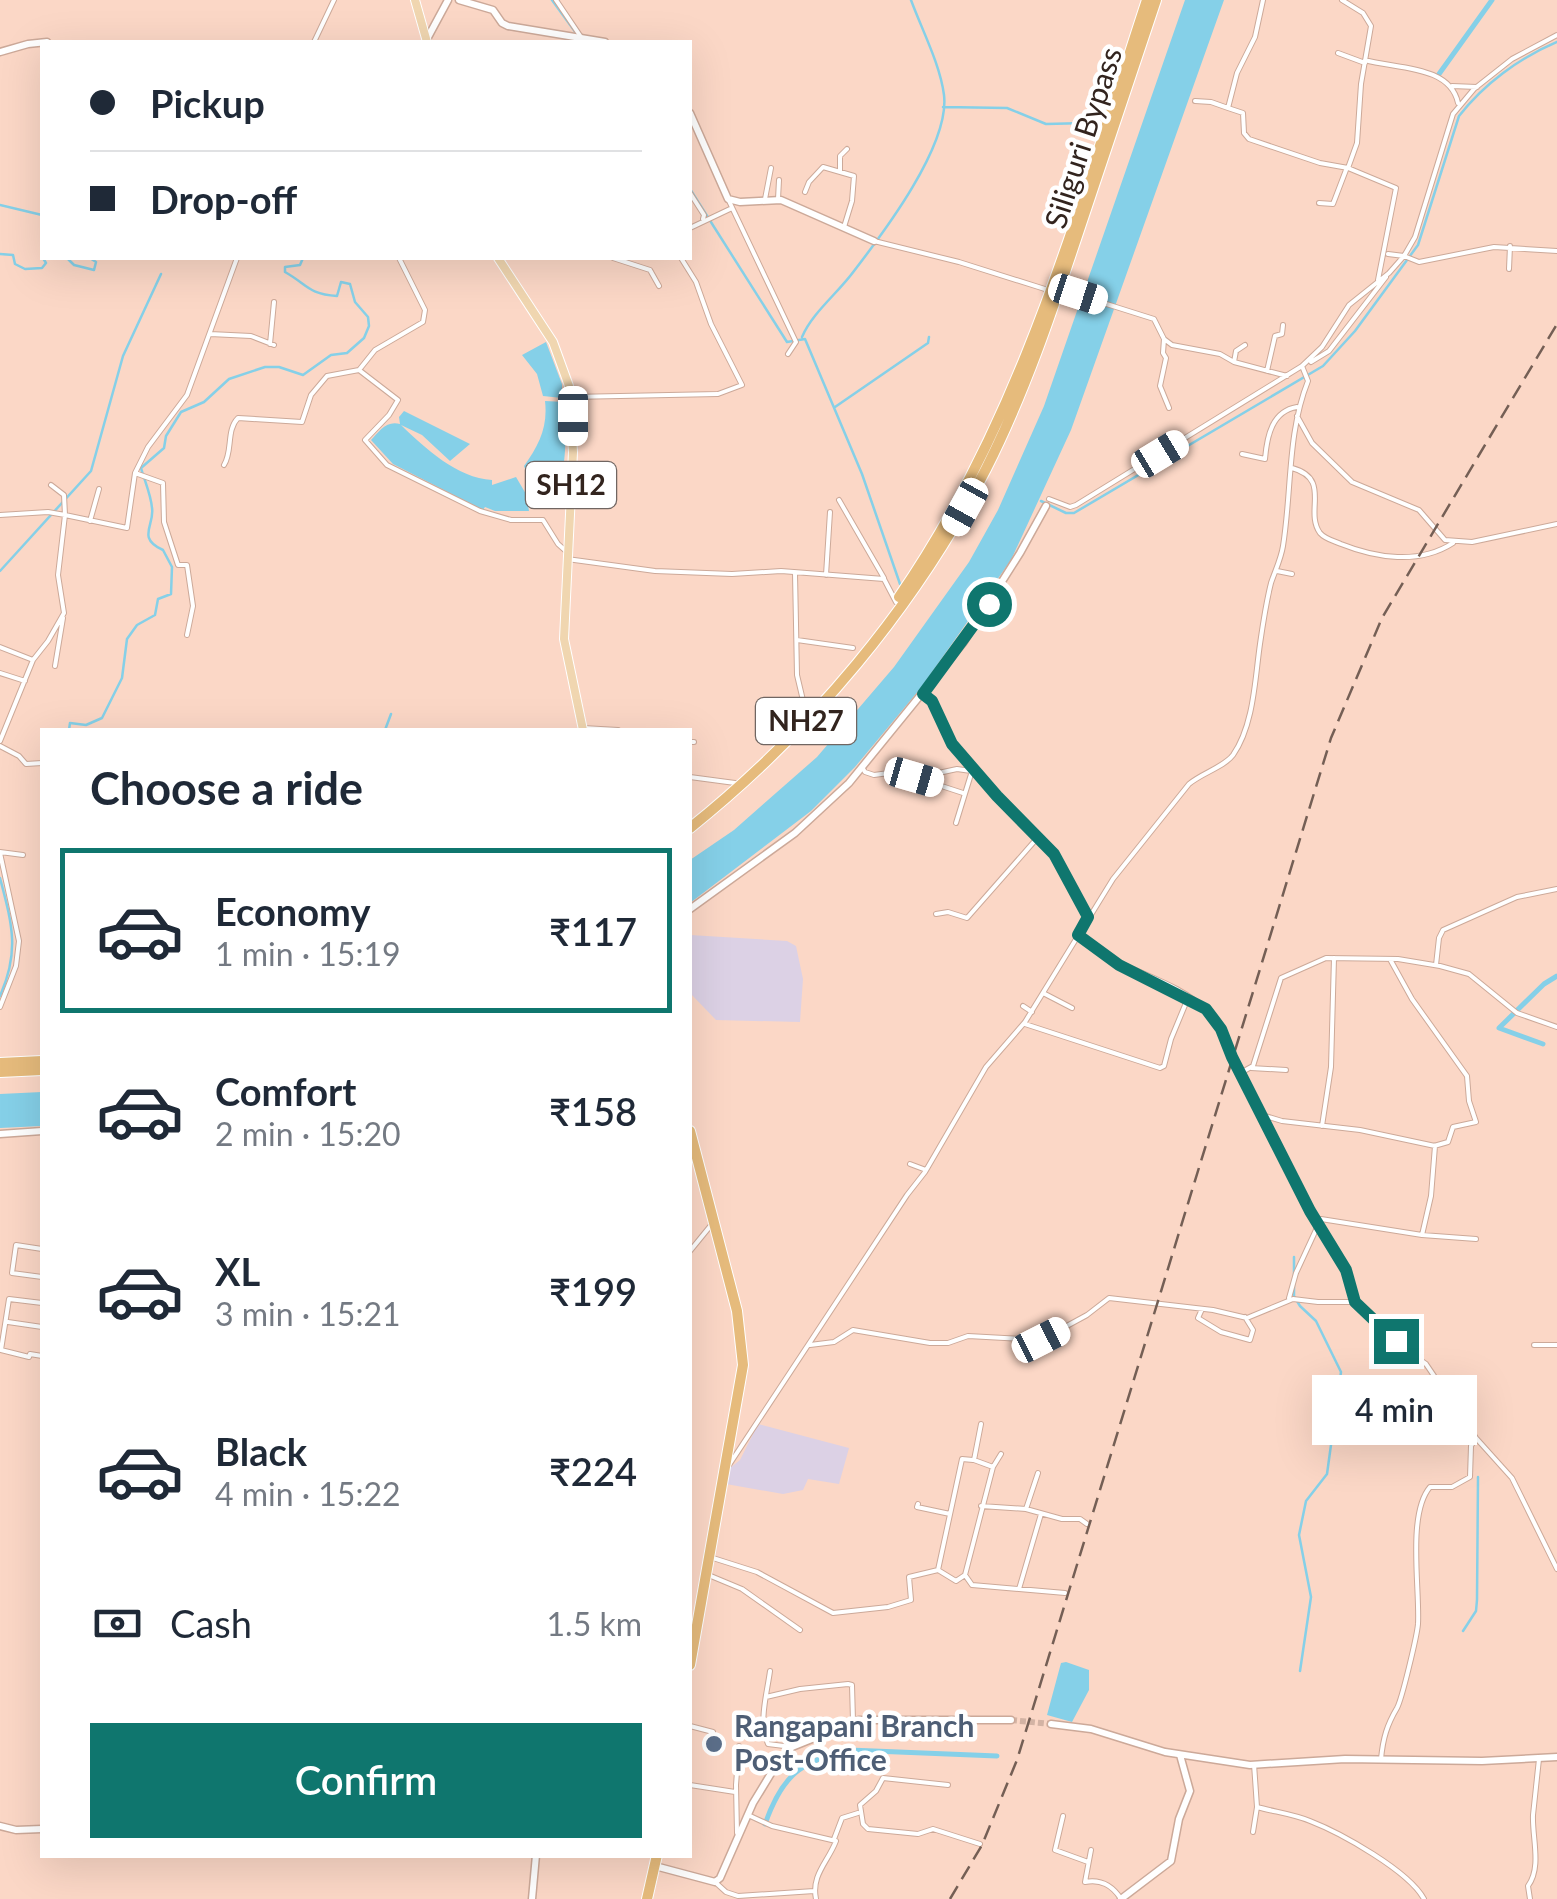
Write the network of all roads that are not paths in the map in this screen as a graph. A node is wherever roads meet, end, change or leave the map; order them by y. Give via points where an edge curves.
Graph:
1 (334, 0) edge
2 (416, 0) edge
3 (448, 0) edge
4 (458, 0) edge
5 (494, 0) edge
6 (556, 0) edge
7 (1147, 0) edge
8 (1156, 0) edge
9 (1263, 0) edge
10 (1342, 0) edge
11 (493, 10) junction
12 (1557, 36) edge
13 (315, 40) edge
14 (427, 40) edge
15 (428, 40) edge
16 (578, 40) edge
17 (40, 43) edge
18 (0, 52) edge
19 (1338, 52) dead end
20 (1365, 62) junction
21 (1450, 85) junction
22 (1477, 86) junction
23 (1195, 101) dead end
24 (1459, 106) junction
25 (1228, 108) junction
26 (692, 117) edge
27 (847, 149) dead end
28 (772, 168) dead end
29 (1347, 169) junction
30 (840, 172) junction
31 (779, 180) dead end
32 (805, 192) dead end
33 (692, 196) edge
34 (728, 199) junction
35 (778, 199) junction
36 (766, 200) junction
37 (1319, 203) dead end
38 (732, 208) junction
39 (707, 218) junction
40 (692, 227) edge
41 (844, 227) junction
42 (875, 241) joint
43 (1510, 246) junction
44 (1557, 251) edge
45 (1388, 254) dead end
46 (1405, 256) junction
47 (237, 260) edge
48 (400, 260) edge
49 (499, 260) edge
50 (619, 260) edge
51 (683, 260) edge
52 (1508, 269) dead end
53 (1389, 273) junction
54 (1378, 280) junction
55 (659, 286) dead end
56 (1054, 292) junction
57 (274, 302) dead end
58 (1283, 325) dead end
59 (210, 334) junction
60 (1164, 339) junction
61 (1245, 345) dead end
62 (788, 354) dead end
63 (1234, 362) junction
64 (1302, 368) junction
65 (359, 370) junction
66 (1267, 371) junction
67 (1287, 376) junction
68 (571, 397) junction
69 (1298, 407) junction
70 (1168, 408) dead end
71 (1297, 415) junction
72 (1242, 454) dead end
73 (224, 464) dead end
74 (1292, 468) junction
75 (137, 474) junction
76 (50, 485) dead end
77 (98, 489) dead end
78 (839, 500) dead end
79 (1047, 502) joint
80 (830, 512) dead end
81 (0, 515) edge
82 (64, 516) junction
83 (90, 521) junction
84 (1557, 524) edge
85 (1453, 543) junction
86 (567, 555) junction
87 (1276, 571) junction
88 (795, 572) junction
89 (1292, 574) dead end
90 (826, 575) junction
91 (884, 579) junction
92 (904, 595) junction
93 (64, 613) junction
94 (187, 634) dead end
95 (797, 640) junction
96 (0, 648) edge
97 (854, 648) dead end
98 (32, 660) junction
99 (55, 666) dead end
100 (0, 673) edge
101 (25, 681) junction
102 (923, 694) junction
103 (806, 713) junction
104 (583, 728) edge
105 (0, 744) edge
106 (40, 762) edge
107 (862, 767) junction
108 (974, 771) junction
109 (906, 772) junction
110 (692, 777) edge
111 (734, 783) junction
112 (963, 792) junction
113 (692, 817) edge
114 (956, 822) dead end
115 (692, 826) edge
116 (1039, 836) junction
117 (0, 853) edge
118 (24, 856) dead end
119 (1557, 888) edge
120 (692, 907) edge
121 (936, 914) dead end
122 (1088, 917) junction
123 (1078, 935) junction
124 (1334, 958) junction
125 (1390, 959) junction
126 (1436, 965) junction
127 (1043, 994) junction
128 (1188, 998) junction
129 (0, 1006) edge
130 (1023, 1006) dead end
131 (1072, 1008) dead end
132 (1032, 1012) junction
133 (1024, 1024) junction
134 (1557, 1027) edge
135 (40, 1061) edge
136 (0, 1062) edge
137 (1251, 1068) junction
138 (40, 1070) edge
139 (1286, 1070) dead end
140 (0, 1072) edge
141 (1242, 1072) junction
142 (1262, 1115) junction
143 (1322, 1126) junction
144 (40, 1131) edge
145 (0, 1134) edge
146 (692, 1139) edge
147 (1434, 1146) junction
148 (910, 1164) dead end
149 (926, 1170) junction
150 (1317, 1222) junction
151 (714, 1223) junction
152 (1422, 1234) junction
153 (1476, 1239) dead end
154 (40, 1249) edge
155 (692, 1249) edge
156 (40, 1277) edge
157 (1286, 1302) junction
158 (1355, 1302) junction
159 (40, 1304) edge
160 (1202, 1309) junction
161 (0, 1317) edge
162 (1245, 1317) junction
163 (7, 1320) junction
164 (40, 1326) edge
165 (1, 1343) edge
166 (810, 1344) junction
167 (1534, 1345) dead end
168 (1557, 1345) edge
169 (40, 1356) edge
170 (981, 1424) dead end
171 (1476, 1438) junction
172 (1001, 1454) dead end
173 (974, 1460) junction
174 (993, 1467) junction
175 (725, 1469) junction
176 (1038, 1473) dead end
177 (918, 1504) dead end
178 (981, 1506) junction
179 (1026, 1510) junction
180 (950, 1514) junction
181 (1041, 1514) junction
182 (1087, 1524) dead end
183 (710, 1557) junction
184 (938, 1570) junction
185 (1557, 1570) edge
186 (706, 1574) junction
187 (965, 1575) junction
188 (1019, 1589) junction
189 (1065, 1593) dead end
190 (800, 1630) dead end
191 (692, 1651) edge
192 (770, 1671) dead end
193 (766, 1697) junction
194 (1011, 1720) tunnel mouth
195 (853, 1722) junction
196 (1051, 1724) tunnel mouth
197 (692, 1727) edge
198 (713, 1732) dead end
199 (739, 1746) dead end
200 (792, 1747) junction
201 (1180, 1755) junction
202 (1557, 1756) edge
203 (1540, 1759) junction
204 (1380, 1760) junction
205 (1254, 1764) junction
206 (692, 1785) edge
207 (948, 1785) dead end
208 (736, 1792) junction
209 (1257, 1807) junction
210 (860, 1812) junction
211 (748, 1816) junction
212 (1063, 1816) dead end
213 (0, 1826) edge
214 (40, 1829) edge
215 (1253, 1832) dead end
216 (737, 1838) junction
217 (834, 1839) junction
218 (980, 1844) dead end
219 (1092, 1850) dead end
220 (536, 1858) edge
221 (656, 1861) edge
222 (1088, 1862) junction
223 (715, 1882) junction
224 (814, 1891) junction
225 (794, 1896) edge
226 (532, 1899) edge
227 (647, 1899) edge
228 (816, 1899) edge
229 (1120, 1899) edge
230 (1424, 1899) edge
231 (1530, 1899) edge

1 - 13 street
2 - 14 main road
3 - 15 street
4 - 11 street
5 - 11 street
6 - 16 street
7 - 56 highway, NH27
8 - 56 highway, Siliguri Bypass / NH27
9 - 25 street
10 - 20 street via 1370,22
11 - 16 street via 508,26
12 - 22 street via 1526,49
17 - 18 street
19 - 20 street
20 - 21 street via 1433,74
20 - 29 street via 1357,143
21 - 22 street
21 - 24 street
22 - 24 street
23 - 25 street
24 - 46 street
25 - 29 street via 1244,115 1249,139
26 - 34 street
27 - 30 street
28 - 36 street
29 - 37 street via 1332,204
29 - 54 street via 1396,188
30 - 32 street via 820,168
30 - 41 street via 855,178
31 - 35 street
33 - 39 street
34 - 36 street
34 - 38 street
35 - 36 street
35 - 41 street
38 - 39 street
38 - 62 street via 795,340
39 - 40 street
41 - 42 street
42 - 56 street
43 - 44 street
43 - 46 street via 1416,262
43 - 52 street
45 - 46 street
46 - 53 street
47 - 59 street
48 - 65 street via 426,318 376,350
49 - 68 main road, SH12 via 554,342
50 - 55 street via 650,270
51 - 68 street via 742,386 718,394
53 - 54 street
53 - 64 street via 1328,351
54 - 64 street via 1349,305
56 - 60 street via 1154,319
56 - 92 highway, Siliguri Bypass / NH27 via 1028,377 987,468 950,534
57 - 59 street via 272,344
58 - 66 street
59 - 75 street via 187,395 148,447
60 - 63 street
60 - 70 street via 1160,386
61 - 63 street
63 - 66 street
64 - 67 street
64 - 69 street via 1308,379
65 - 73 street via 327,376 302,422 238,418
65 - 86 street via 398,400 365,440 387,465 498,518 543,520
66 - 67 street
67 - 79 street via 1076,505
68 - 86 main road, SH12
69 - 71 street
69 - 72 street via 1274,421 1265,458
71 - 74 street
71 - 85 street via 1312,442 1352,482 1419,510
74 - 85 street via 1313,484 1313,514 1328,539 1389,557 1430,555
74 - 87 street
75 - 83 street via 126,528
75 - 94 street via 163,483 167,536 178,566 187,564 193,606
76 - 82 street via 64,498
77 - 83 street
78 - 91 street
79 - 102 street via 989,604
80 - 90 street
81 - 82 street
82 - 83 street
82 - 93 street via 58,576
84 - 85 street
86 - 88 street via 674,572
86 - 104 main road, SH12 via 564,638
87 - 89 street
87 - 122 street via 1237,749 1189,784
88 - 90 street
88 - 95 street
90 - 91 street
91 - 92 street
92 - 103 highway, NH27
92 - 115 highway, Siliguri Bypass / NH27 via 808,719
93 - 98 street
93 - 99 street
95 - 97 street
95 - 103 street
96 - 98 street
98 - 101 street
100 - 101 street
101 - 105 street
102 - 107 street
102 - 108 street
103 - 111 highway, NH27
105 - 106 street via 26,764
107 - 109 street via 874,774
107 - 120 street via 795,833
108 - 109 street via 920,777
108 - 112 street
108 - 116 street
109 - 112 street
110 - 111 street
111 - 113 highway, NH27
112 - 114 street
116 - 121 street via 967,918
116 - 122 street
117 - 118 street
117 - 129 street via 19,940
119 - 126 street via 1517,897 1443,930
122 - 123 street
123 - 127 street
123 - 128 street via 1119,965
124 - 125 street
124 - 137 street via 1281,978
124 - 143 street
125 - 126 street
125 - 147 street via 1467,1076 1476,1122 1452,1127 1448,1142
126 - 134 street via 1469,974 1515,1012
127 - 131 street
127 - 132 street
128 - 133 street via 1160,1068
128 - 141 street via 1221,1029
130 - 132 street
132 - 133 street
133 - 149 street via 986,1067
135 - 136 highway
137 - 139 street
137 - 141 street
138 - 140 highway
141 - 142 street
142 - 143 street
142 - 150 street
143 - 147 street
144 - 145 street
146 - 151 highway
147 - 152 street
148 - 149 street
149 - 166 street
150 - 152 street
150 - 157 street
150 - 158 street via 1346,1270
151 - 155 street
151 - 175 highway via 742,1353
152 - 153 street
154 - 156 street via 16,1245 12,1273
157 - 158 street
157 - 162 street
158 - 171 street via 1426,1364
159 - 163 street via 9,1299
160 - 162 street
160 - 162 street via 1198,1318 1207,1326 1250,1340 1253,1330
160 - 166 street via 1109,1298 1041,1340 968,1336 930,1343 854,1330 834,1342
161 - 163 street
163 - 164 street
163 - 165 street
165 - 169 street via 1,1350
166 - 175 street
167 - 168 street
170 - 173 street
171 - 185 street via 1517,1485
171 - 204 street via 1470,1477 1454,1486 1430,1486 1424,1495 1417,1636
172 - 174 street
173 - 174 street
173 - 180 street via 962,1458
174 - 178 street
175 - 183 highway
176 - 179 street
177 - 180 street
178 - 179 street
178 - 187 street
179 - 181 street
180 - 184 street
181 - 182 street
181 - 188 street
183 - 184 street via 758,1572 839,1614 911,1600 909,1576
183 - 186 highway
184 - 187 street via 956,1581
186 - 190 street via 742,1589
186 - 191 highway
187 - 188 street via 972,1584
188 - 189 street
192 - 193 street
193 - 195 street via 852,1685
193 - 200 street via 765,1740
194 - 195 street
195 - 200 street
196 - 201 street via 1090,1728
197 - 198 street
199 - 208 street
200 - 211 street
201 - 205 street
201 - 229 street via 1190,1792 1171,1861
202 - 203 street
203 - 204 street
203 - 231 street
204 - 205 street
205 - 209 street
206 - 208 street
207 - 210 street via 882,1778
208 - 216 street
209 - 215 street
209 - 230 street via 1328,1829 1409,1878
210 - 217 street via 842,1818
210 - 218 street via 868,1828 918,1834 932,1828
211 - 216 street
211 - 217 street
212 - 222 street via 1055,1850
213 - 214 street
216 - 223 street
217 - 224 street
219 - 222 street
220 - 226 street
221 - 223 street
221 - 227 highway
222 - 229 street via 1085,1882 1108,1885
223 - 225 street via 738,1896
224 - 225 street
224 - 228 street

